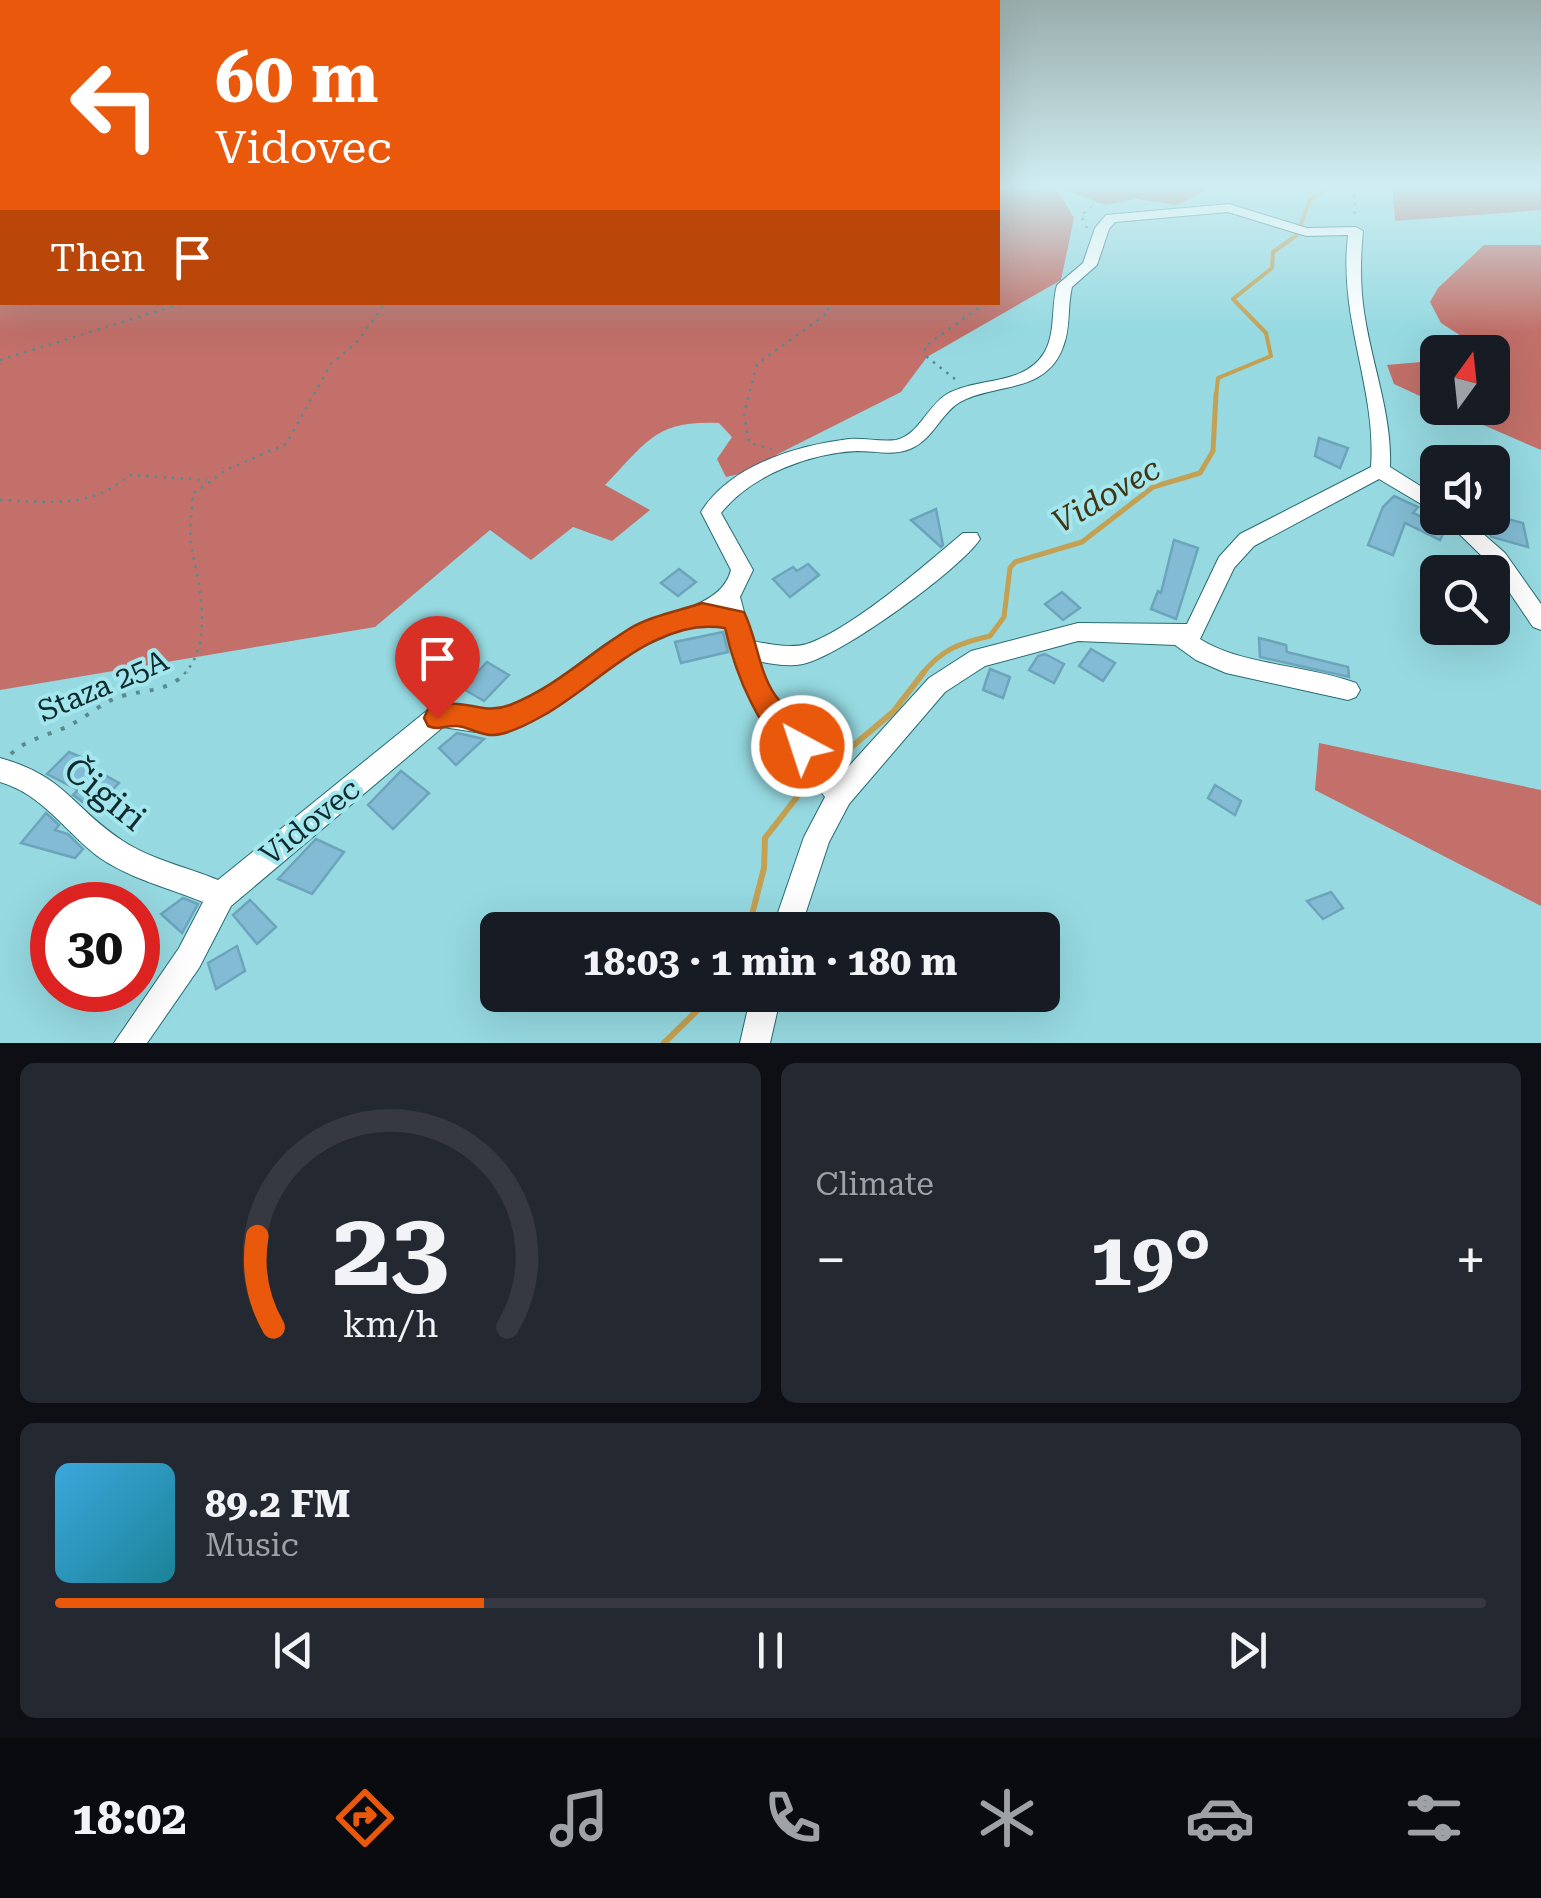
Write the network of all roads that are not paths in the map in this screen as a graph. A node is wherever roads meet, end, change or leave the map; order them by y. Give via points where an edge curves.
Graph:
1 (1101, 235) edge
2 (1356, 235) edge
3 (1380, 470) junction
4 (1420, 496) edge
5 (1472, 535) edge
6 (970, 539) dead end
7 (732, 607) junction
8 (1541, 621) edge
9 (1180, 636) junction
10 (743, 649) junction
11 (1348, 690) dead end
12 (5, 762) edge
13 (827, 778) junction
14 (220, 896) junction
15 (792, 912) edge
16 (762, 1012) edge
17 (129, 1043) edge
18 (755, 1043) edge

1 - 7 street via 1090,266 1065,285 1056,343 1042,368 967,393 940,409 911,442 820,449 780,463 718,501 711,512 742,570
2 - 3 street via 1357,320 1382,439
3 - 4 street
3 - 9 street via 1247,540 1226,562 1195,632
5 - 8 street via 1498,558
6 - 10 street via 810,653
7 - 10 street
7 - 14 street, Vidovec via 642,634 519,715 493,723 454,712 437,718
9 - 11 street via 1234,668
9 - 13 street via 1078,632 979,658
10 - 13 street via 765,702
12 - 14 street, Čigiri via 60,798 111,850
13 - 15 street via 817,837
14 - 17 street, Vidovec via 189,958
16 - 18 street

